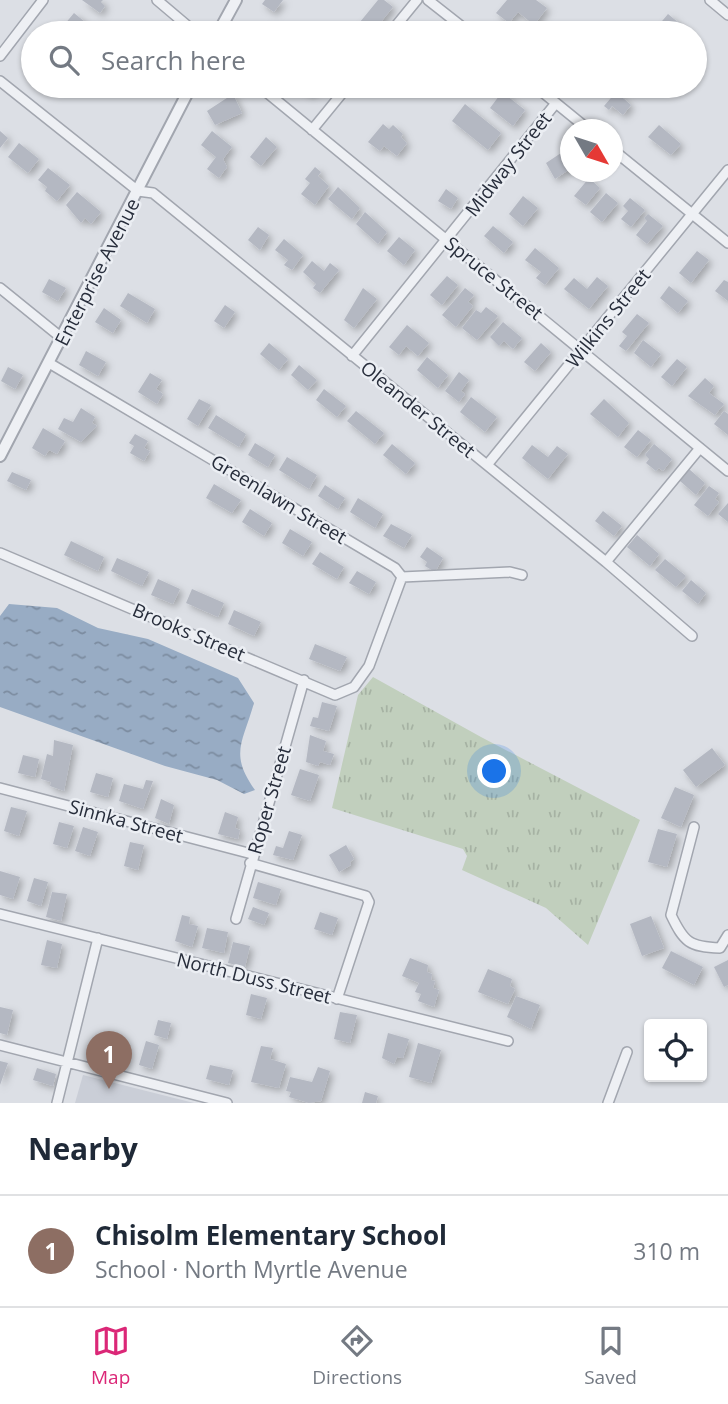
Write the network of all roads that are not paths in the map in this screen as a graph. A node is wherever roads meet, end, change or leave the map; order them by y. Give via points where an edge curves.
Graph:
1 (43, 0) edge
2 (157, 0) edge
3 (236, 0) edge
4 (417, 0) edge
5 (429, 0) edge
6 (710, 0) edge
7 (728, 15) edge
8 (27, 21) edge
9 (182, 21) edge
10 (225, 21) edge
11 (400, 21) edge
12 (455, 21) edge
13 (21, 29) edge
14 (0, 56) edge
15 (0, 81) edge
16 (21, 98) edge
17 (21, 98) edge
18 (185, 98) edge
19 (273, 98) edge
20 (338, 98) edge
21 (550, 98) edge
22 (556, 103) junction
23 (576, 119) edge
24 (312, 130) junction
25 (623, 158) edge
26 (728, 170) edge
27 (138, 191) junction
28 (692, 214) junction
29 (447, 240) junction
30 (728, 243) edge
31 (0, 288) edge
32 (63, 339) junction
33 (582, 349) junction
34 (352, 356) junction
35 (50, 363) junction
36 (701, 448) junction
37 (0, 456) edge
38 (487, 465) junction
39 (728, 471) edge
40 (0, 553) edge
41 (606, 562) junction
42 (522, 575) dead end
43 (402, 577) junction
44 (692, 636) dead end
45 (304, 680) junction
46 (0, 788) edge
47 (694, 827) dead end
48 (251, 858) junction
49 (0, 914) edge
50 (236, 919) dead end
51 (728, 935) edge
52 (98, 938) junction
53 (337, 999) junction
54 (508, 1041) dead end
55 (0, 1045) edge
56 (627, 1052) dead end
57 (68, 1061) junction
58 (57, 1103) edge
59 (227, 1103) edge
60 (608, 1103) edge

1 - 8 street
2 - 9 street
3 - 10 street
4 - 11 street
5 - 12 street
6 - 7 street
13 - 14 street
15 - 16 street, Oleander Street
17 - 27 street, Oleander Street
18 - 27 street, Enterprise Avenue
19 - 24 street, Spruce Street
20 - 24 street
21 - 22 street
22 - 23 street
22 - 29 street, Midway Street
24 - 29 street, Spruce Street
25 - 28 street
26 - 28 street, Wilkins Street
27 - 32 street, Enterprise Avenue
27 - 34 street, Oleander Street via 153,194
28 - 30 street
28 - 33 street, Wilkins Street
29 - 33 street, Spruce Street
29 - 34 street, Midway Street
31 - 32 street
32 - 35 street, Enterprise Avenue
33 - 36 street, Spruce Street
33 - 38 street, Wilkins Street
34 - 38 street, Oleander Street
35 - 37 street, Enterprise Avenue
35 - 43 street, Greenlawn Street via 395,568
36 - 39 street, Spruce Street
36 - 41 street
38 - 41 street, Oleander Street
40 - 45 street, Brooks Street
41 - 44 street, Oleander Street
42 - 43 street
43 - 45 street, Brooks Street via 369,666 354,687 335,695
45 - 48 street, Roper Street
46 - 48 street, Sinnka Street
47 - 51 street via 671,915 682,936 697,947 720,948
48 - 50 street, Roper Street
48 - 53 street, Sinnka Street via 366,896 369,902
49 - 52 street, North Duss Street
52 - 53 street, North Duss Street
52 - 57 street
53 - 54 street, North Duss Street
55 - 57 street
56 - 60 street
57 - 58 street
57 - 59 street

